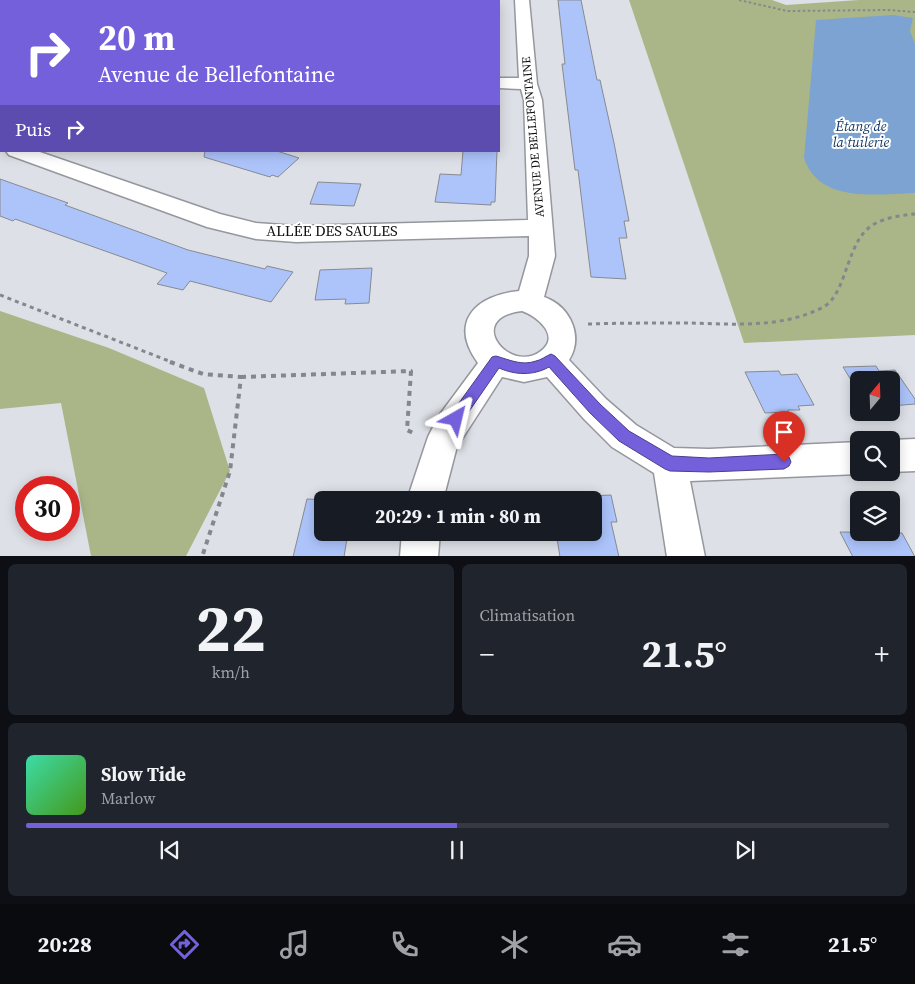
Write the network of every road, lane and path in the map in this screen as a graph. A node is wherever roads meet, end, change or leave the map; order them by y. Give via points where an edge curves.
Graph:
1 (522, 0) edge
2 (739, 0) edge
3 (915, 12) edge
4 (500, 83) edge
5 (528, 84) junction
6 (19, 152) edge
7 (915, 214) edge
8 (541, 228) junction
9 (0, 294) edge
10 (529, 302) junction
11 (560, 324) junction
12 (551, 360) junction
13 (496, 361) junction
14 (242, 377) junction
15 (440, 448) junction
16 (915, 454) edge
17 (900, 455) edge
18 (850, 458) edge
19 (670, 464) junction
20 (428, 491) edge
21 (420, 541) edge
22 (202, 556) edge
23 (419, 556) edge
24 (686, 556) edge

1 - 5 street, AVENUE DE BELLEFONTAINE
2 - 3 path via 787,11
4 - 5 street
5 - 8 street, AVENUE DE BELLEFONTAINE via 533,100
6 - 8 street, ALLÉE DES SAULES via 197,215 256,231 296,234
7 - 11 path via 888,216 867,225 857,240 839,290 828,304 809,314 737,324
8 - 10 street, AVENUE DE BELLEFONTAINE via 542,256
9 - 14 path via 32,310 203,374
10 - 11 street via 549,312
10 - 13 street via 500,304 481,319 479,341
11 - 12 street via 562,343
12 - 13 street via 526,369
12 - 19 street via 624,436
13 - 15 street
14 - 15 path via 411,371 408,430
14 - 22 path via 230,471
15 - 20 street
16 - 17 street
18 - 19 street
19 - 24 street
21 - 23 street

